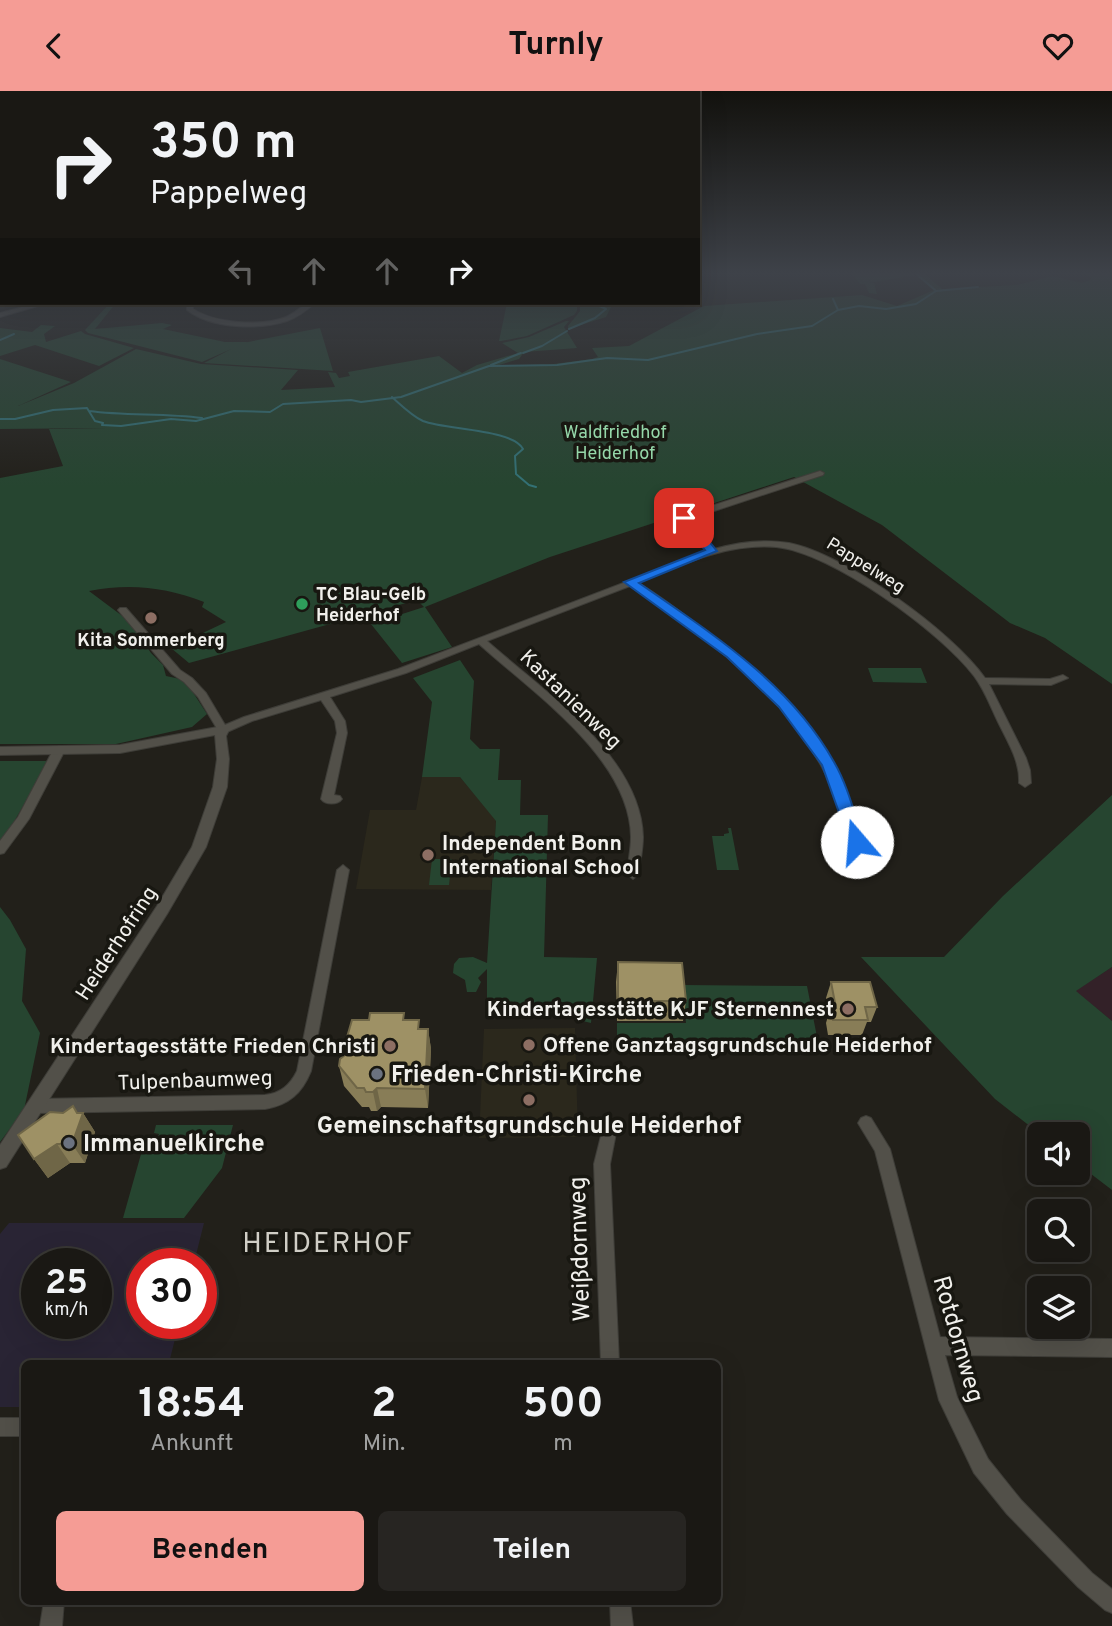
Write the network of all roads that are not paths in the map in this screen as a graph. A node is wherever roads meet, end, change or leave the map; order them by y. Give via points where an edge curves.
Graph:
1 (820, 473) dead end
2 (668, 504) dead end
3 (684, 518) junction
4 (712, 551) junction
5 (630, 582) junction
6 (123, 610) dead end
7 (481, 641) junction
8 (1063, 678) dead end
9 (983, 681) junction
10 (325, 697) junction
11 (223, 730) junction
12 (0, 751) edge
13 (58, 751) junction
14 (1025, 783) dead end
15 (336, 799) dead end
16 (0, 850) edge
17 (850, 859) dead end
18 (343, 870) dead end
19 (633, 874) dead end
20 (36, 1106) junction
21 (866, 1123) dead end
22 (608, 1133) dead end
23 (0, 1161) edge
24 (933, 1346) junction
25 (1112, 1348) edge
26 (610, 1360) edge
27 (0, 1427) edge
28 (21, 1427) edge
29 (1112, 1603) edge
30 (54, 1605) edge
31 (620, 1605) edge
32 (51, 1626) edge
33 (622, 1626) edge

1 - 3 street
2 - 3 street
3 - 4 street
4 - 5 street, Pappelweg
4 - 9 street, Pappelweg via 780,544 829,559 954,649
5 - 7 street, Pappelweg
5 - 17 street via 732,654 799,721 838,787 857,842
6 - 11 street via 168,664 202,695
7 - 10 street, Pappelweg
7 - 19 street, Kastanienweg via 559,708 618,773 637,821
8 - 9 street via 1051,682
9 - 14 street, Pappelweg via 1026,770
10 - 11 street, Pappelweg
10 - 15 street via 342,733 327,799
11 - 13 street via 137,747
11 - 20 street, Heiderhofring via 220,787 199,847
12 - 13 street
13 - 16 street via 23,818
18 - 20 street, Tulpenbaumweg via 304,1071 288,1095 265,1103
20 - 23 street, Heiderhofring
21 - 24 street, Rotdornweg via 882,1149
22 - 26 street, Weißdornweg via 602,1164
24 - 25 street
24 - 29 street, Rotdornweg via 948,1400 981,1466 1014,1507
27 - 28 street
30 - 32 street
31 - 33 street

